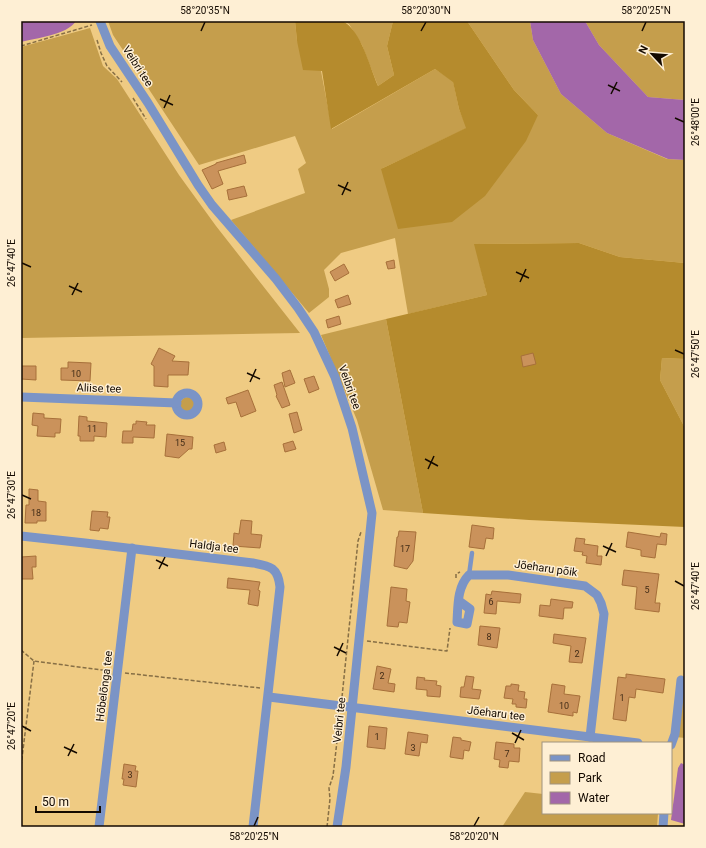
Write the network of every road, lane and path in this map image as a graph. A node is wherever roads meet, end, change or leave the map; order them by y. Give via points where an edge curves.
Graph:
1 (95, 21) edge
2 (97, 23) edge
3 (97, 39) dead end
4 (21, 46) edge
5 (123, 82) dead end
6 (130, 94) dead end
7 (147, 120) dead end
8 (21, 397) edge
9 (177, 403) dead end
10 (362, 530) dead end
11 (21, 536) edge
12 (132, 548) junction
13 (472, 553) dead end
14 (470, 571) junction
15 (455, 581) dead end
16 (459, 601) dead end
17 (450, 623) dead end
18 (365, 641) dead end
19 (21, 650) edge
20 (34, 661) junction
21 (117, 672) junction
22 (681, 680) dead end
23 (269, 693) junction
24 (341, 706) junction
25 (352, 707) junction
26 (590, 737) junction
27 (630, 742) edge
28 (672, 742) edge
29 (21, 766) edge
30 (664, 814) edge
31 (99, 827) edge
32 (253, 827) edge
33 (327, 827) edge
34 (337, 827) edge
35 (663, 827) edge

1 - 2 path
2 - 4 path
2 - 25 street, Veibri tee via 212,205 298,308 314,332 335,377 352,428 372,513
3 - 5 path via 107,66
6 - 7 path
8 - 9 street, Aliise tee
10 - 24 path via 358,541
11 - 12 street, Haldja tee
12 - 21 street, Hõbelõnga tee
12 - 23 street, Haldja tee via 260,564 272,568 278,576 280,587
13 - 14 lane
14 - 15 path via 456,574
14 - 16 street via 461,588
14 - 26 street, Jõeharu põik via 585,586 597,595 604,614
17 - 18 path via 446,651
19 - 20 path
20 - 21 path
20 - 29 path
21 - 23 path
21 - 31 street, Hõbelõnga tee
22 - 28 street
23 - 24 street
23 - 32 street, Haldja tee
24 - 25 street
24 - 33 path via 329,788
25 - 26 street, Jõeharu tee
25 - 34 street, Veibri tee
26 - 27 street, Jõeharu tee
30 - 35 street

